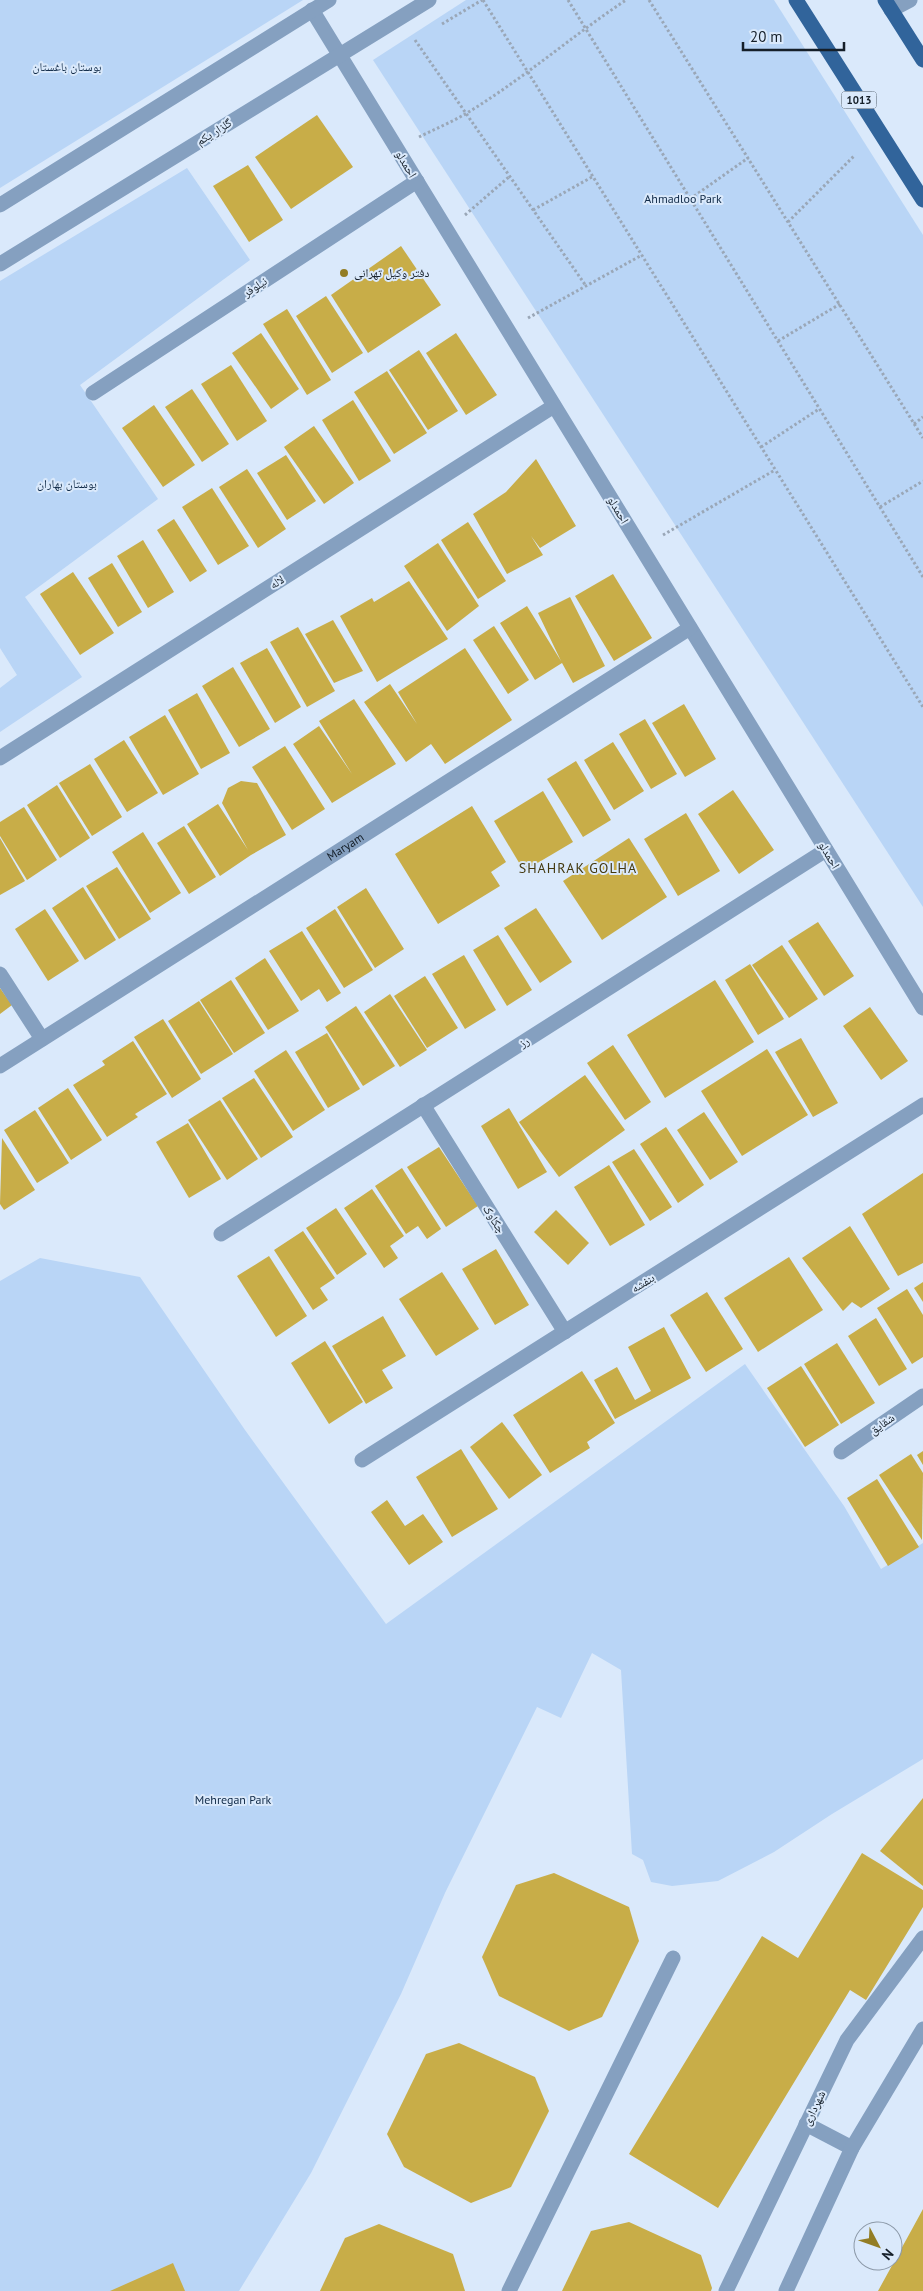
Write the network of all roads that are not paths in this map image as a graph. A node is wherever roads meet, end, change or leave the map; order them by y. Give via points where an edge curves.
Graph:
1 (329, 0) edge
2 (429, 0) edge
3 (796, 0) edge
4 (910, 0) edge
5 (888, 5) edge
6 (312, 10) junction
7 (340, 55) junction
8 (923, 60) edge
9 (416, 181) junction
10 (923, 200) edge
11 (0, 204) edge
12 (0, 264) edge
13 (93, 393) dead end
14 (554, 406) junction
15 (690, 628) junction
16 (0, 758) edge
17 (826, 850) junction
18 (0, 974) edge
19 (923, 1008) edge
20 (42, 1039) junction
21 (0, 1066) edge
22 (423, 1105) junction
23 (923, 1105) edge
24 (221, 1234) dead end
25 (565, 1332) junction
26 (923, 1396) edge
27 (841, 1452) dead end
28 (362, 1460) dead end
29 (923, 1938) edge
30 (673, 1958) dead end
31 (923, 2029) edge
32 (806, 2124) junction
33 (852, 2148) junction
34 (509, 2291) edge
35 (726, 2291) edge
36 (786, 2291) edge

1 - 6 street
2 - 7 street, گلزار یکم
3 - 10 main road, 1013
4 - 5 street
5 - 8 main road
6 - 7 street, احمدلو
6 - 11 street
7 - 9 street, احمدلو
7 - 12 street, گلزار یکم
9 - 13 street, نیلوفر
9 - 14 street, احمدلو
14 - 15 street, احمدلو
14 - 16 street, لاله
15 - 17 street, احمدلو
15 - 20 street, Maryam
17 - 19 street, احمدلو
17 - 22 street, رز
18 - 20 street
20 - 21 street, Maryam
22 - 24 street, رز
22 - 25 street, چکاوک
23 - 25 street, بنفشه
25 - 28 street, بنفشه
26 - 27 street, شقایق
29 - 32 street, شهرداری via 847,2040
30 - 34 street
31 - 33 street
32 - 33 street
32 - 35 street, شهرداری
33 - 36 street

